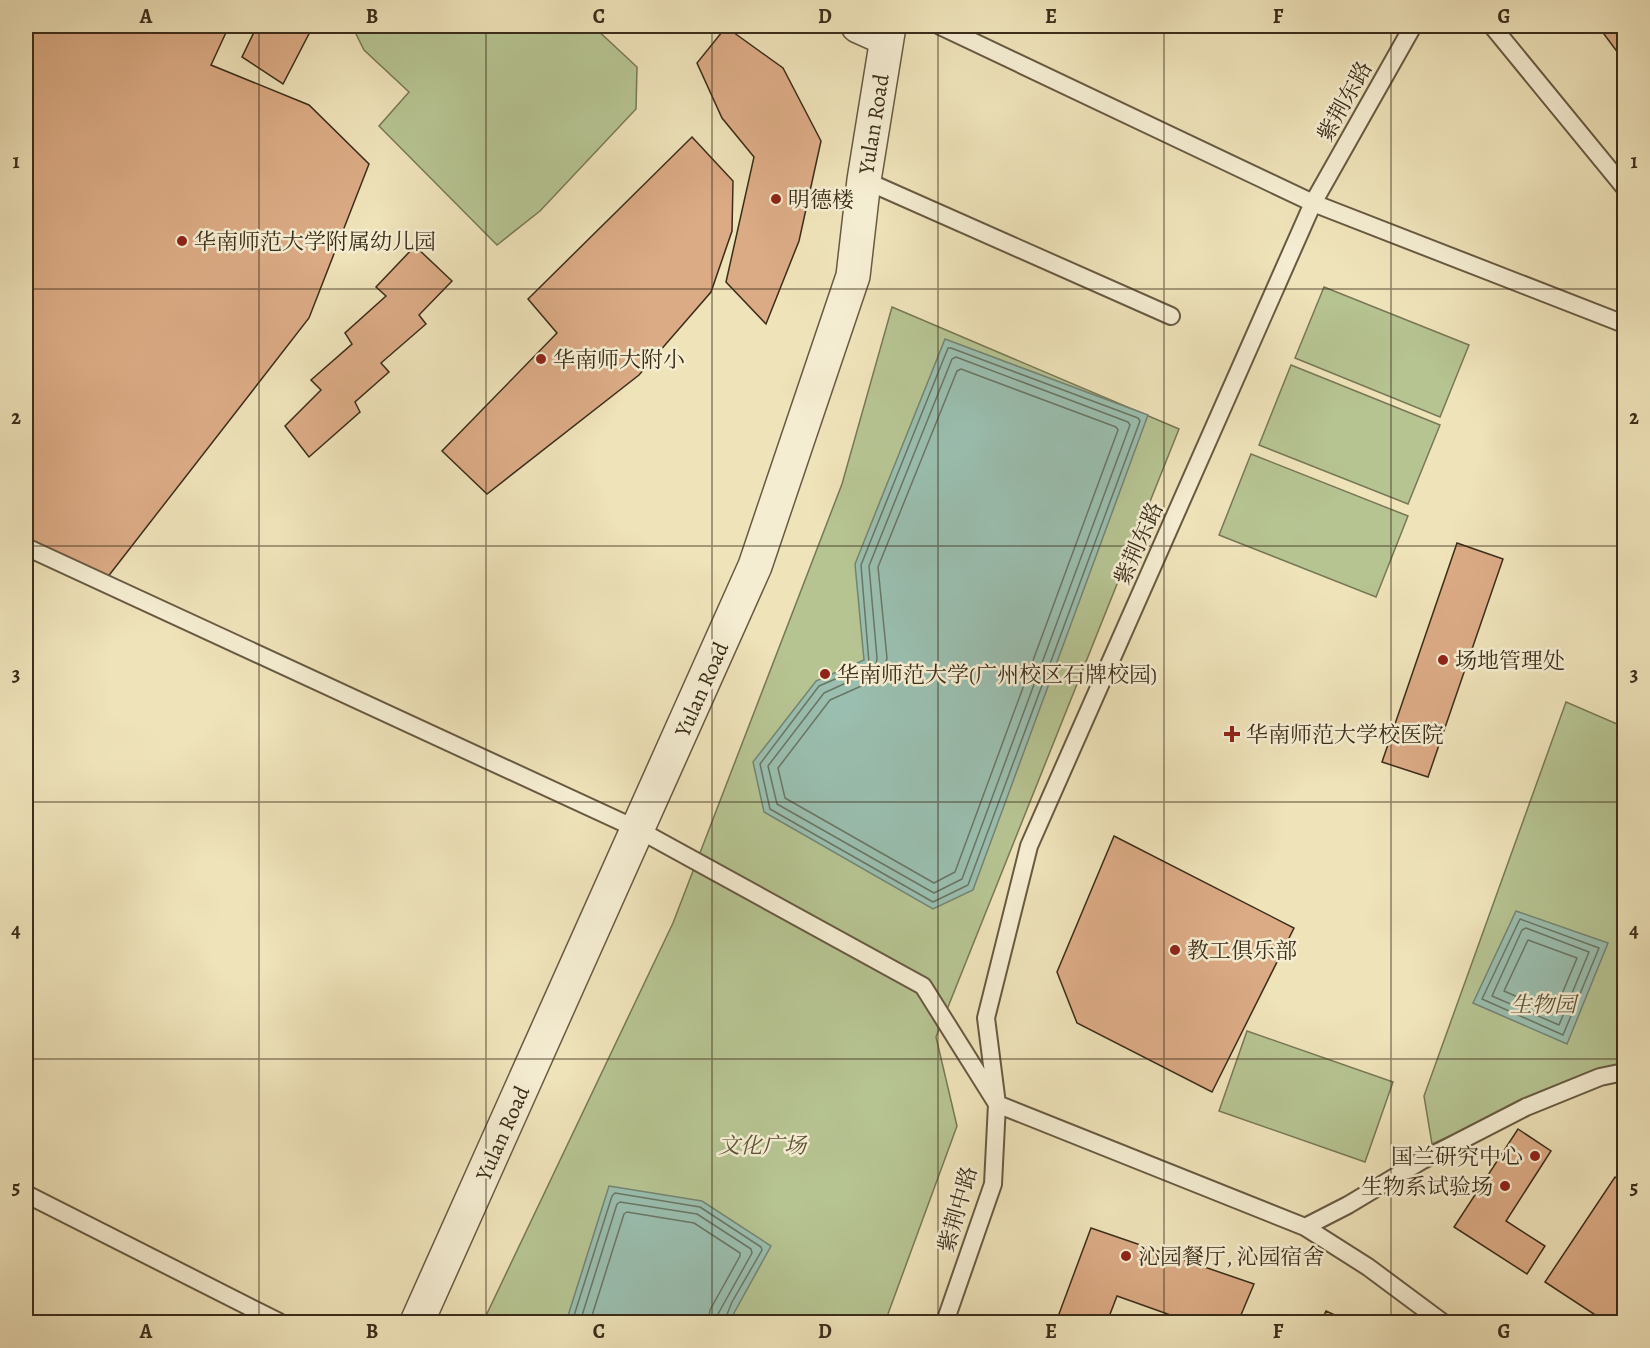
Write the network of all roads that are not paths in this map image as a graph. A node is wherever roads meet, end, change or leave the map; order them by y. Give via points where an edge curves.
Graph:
1 (858, 26) edge
2 (940, 26) edge
3 (1413, 26) edge
4 (1492, 26) edge
5 (888, 32) edge
6 (864, 180) junction
7 (1624, 187) edge
8 (1313, 203) junction
9 (1171, 316) dead end
10 (1624, 324) edge
11 (26, 547) edge
12 (639, 830) junction
13 (1624, 1072) edge
14 (997, 1104) junction
15 (26, 1194) edge
16 (1305, 1227) junction
17 (279, 1323) edge
18 (417, 1323) edge
19 (945, 1323) edge
20 (1442, 1323) edge

1 - 5 street
2 - 8 lane
3 - 8 lane, 紫荆东路
4 - 7 lane
5 - 6 street, Yulan Road
6 - 9 lane
6 - 12 street, Yulan Road via 853,276 756,566
8 - 10 lane
8 - 14 lane, 紫荆东路 via 1029,846 986,1017
11 - 12 lane
12 - 14 lane via 923,986
12 - 18 street, Yulan Road
13 - 16 lane via 1600,1077 1526,1107
14 - 16 lane
14 - 19 lane, 紫荆中路 via 993,1184
15 - 17 lane
16 - 20 lane

